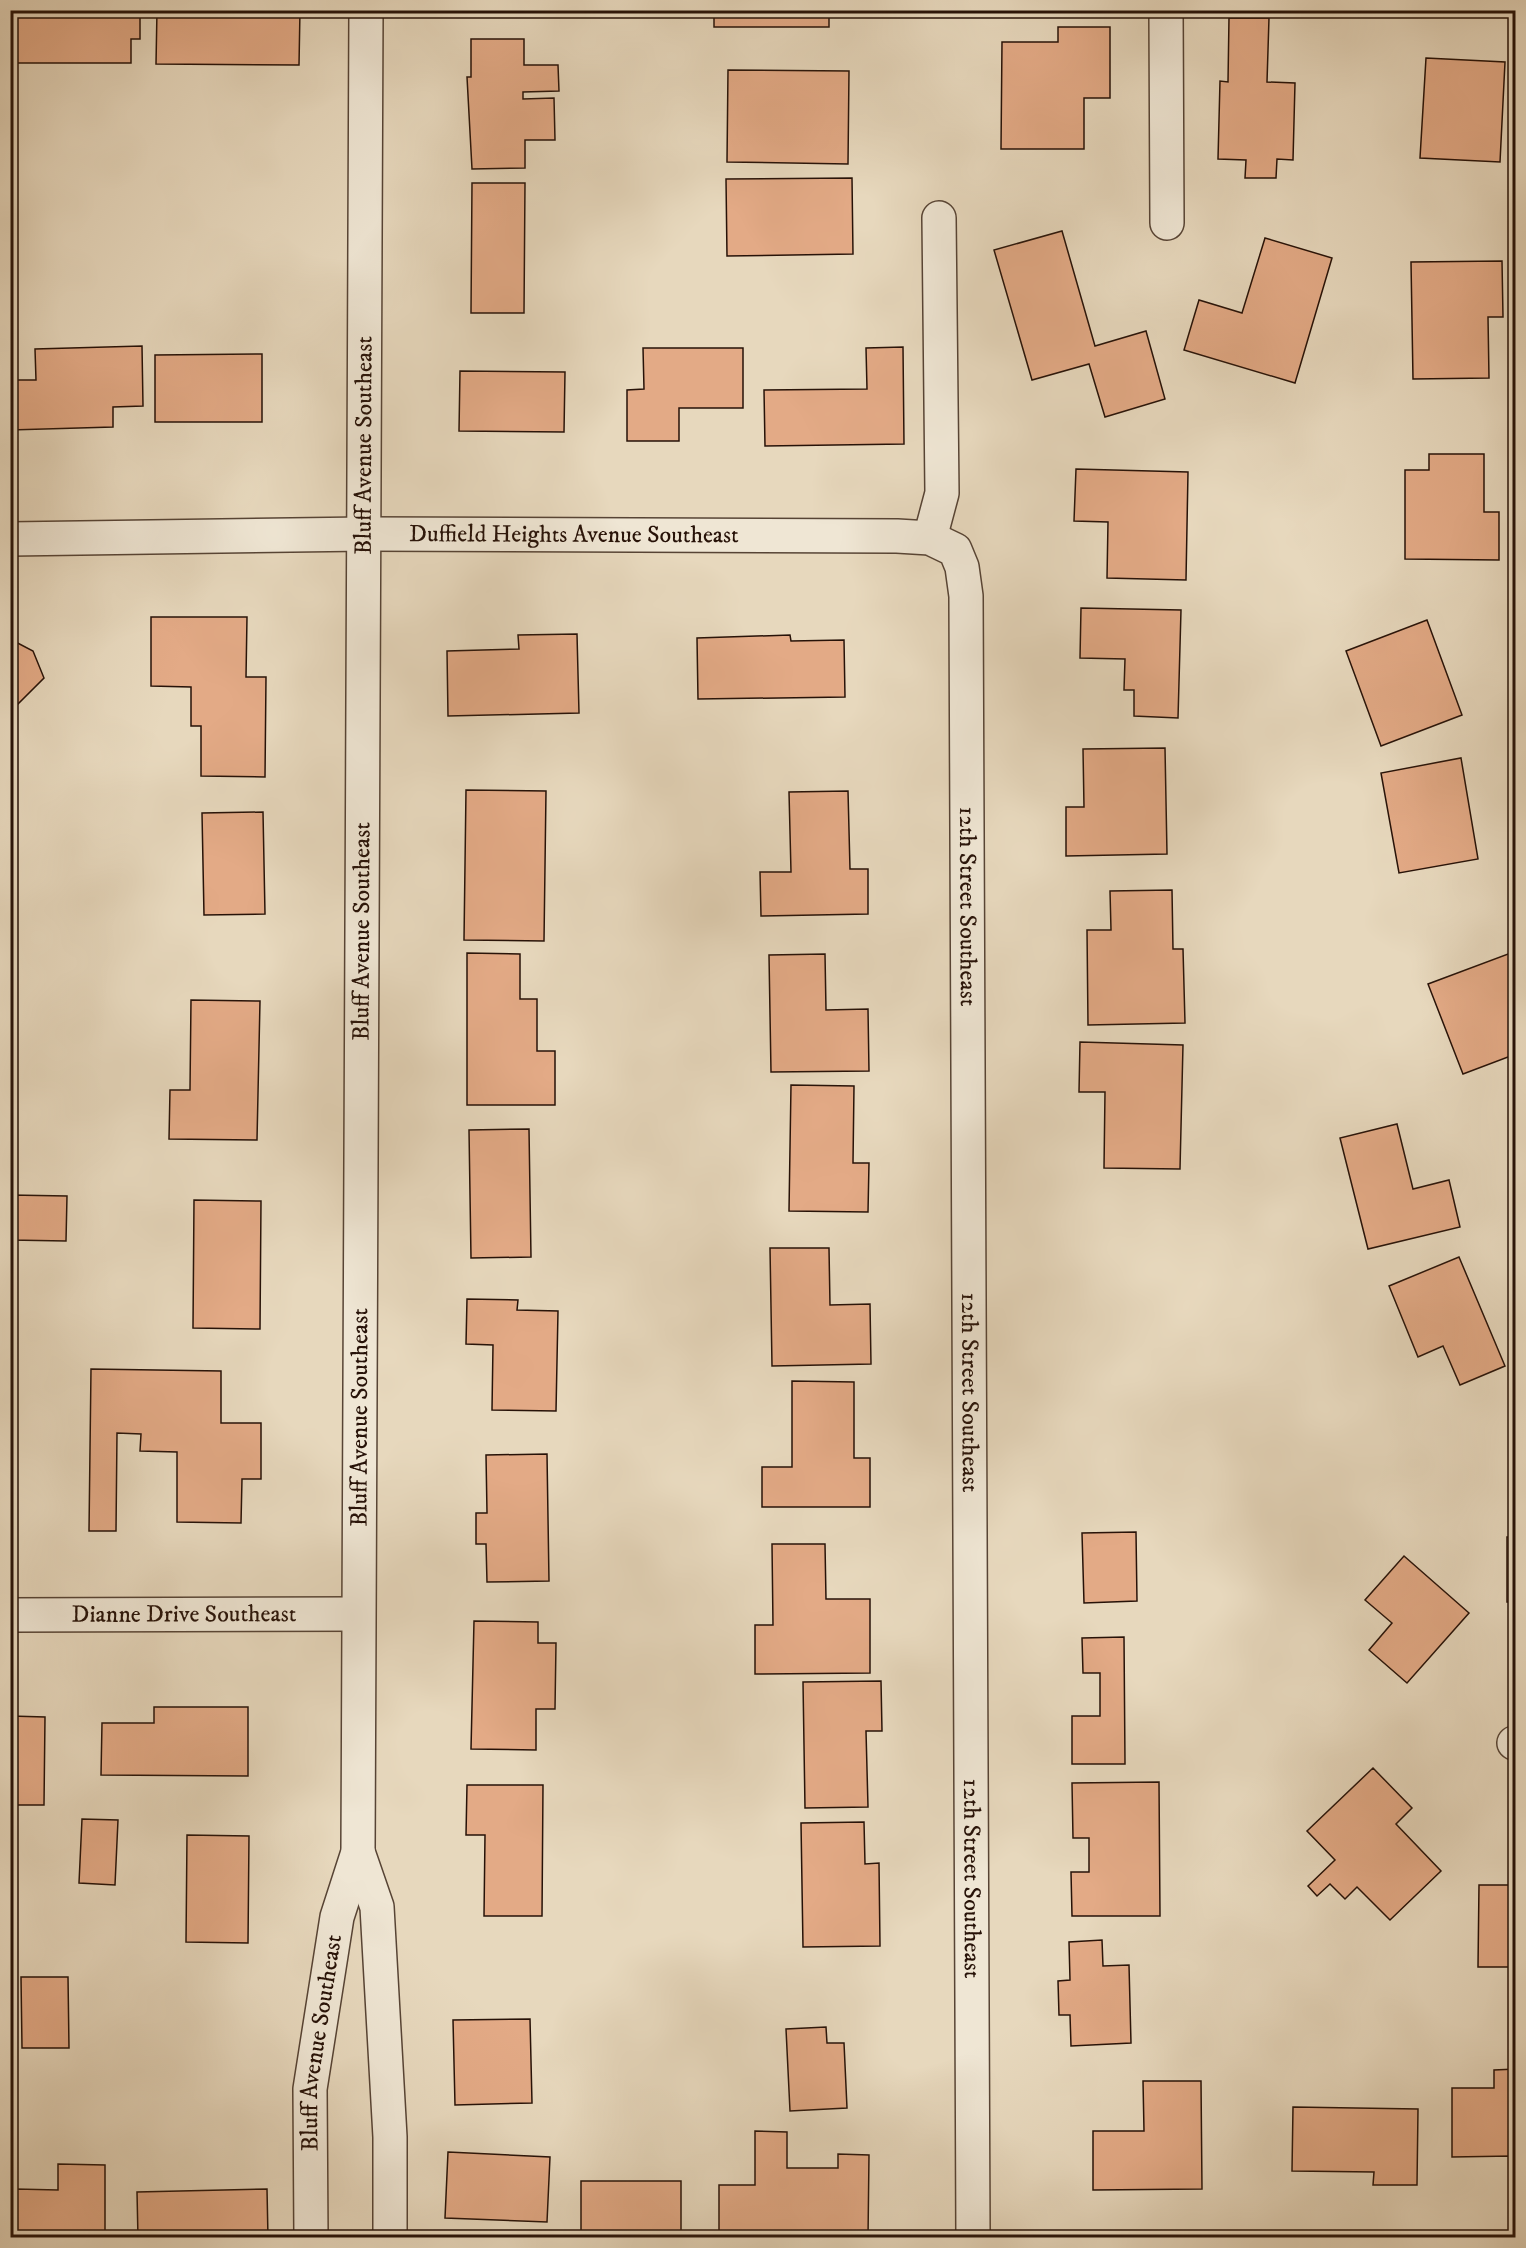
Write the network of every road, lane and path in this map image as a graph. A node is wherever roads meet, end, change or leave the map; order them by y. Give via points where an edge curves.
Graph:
1 (366, 10) edge
2 (1166, 10) edge
3 (939, 218) dead end
4 (1167, 224) dead end
5 (366, 534) junction
6 (10, 539) edge
7 (942, 544) junction
8 (358, 1614) junction
9 (10, 1615) edge
10 (358, 1852) junction
11 (311, 2238) edge
12 (390, 2238) edge
13 (973, 2238) edge

1 - 5 street, Bluff Avenue Southeast
2 - 4 street
3 - 7 street
5 - 6 street, Duffield Heights Avenue Southeast
5 - 7 street, Duffield Heights Avenue Southeast via 886,536
5 - 8 street, Bluff Avenue Southeast
7 - 13 street, 12th Street Southeast via 962,567 966,608
8 - 9 street, Dianne Drive Southeast
8 - 10 street, Bluff Avenue Southeast
10 - 11 street, Bluff Avenue Southeast via 337,1917 310,2089
10 - 12 street, Bluff Avenue Southeast via 377,1907 390,2137

